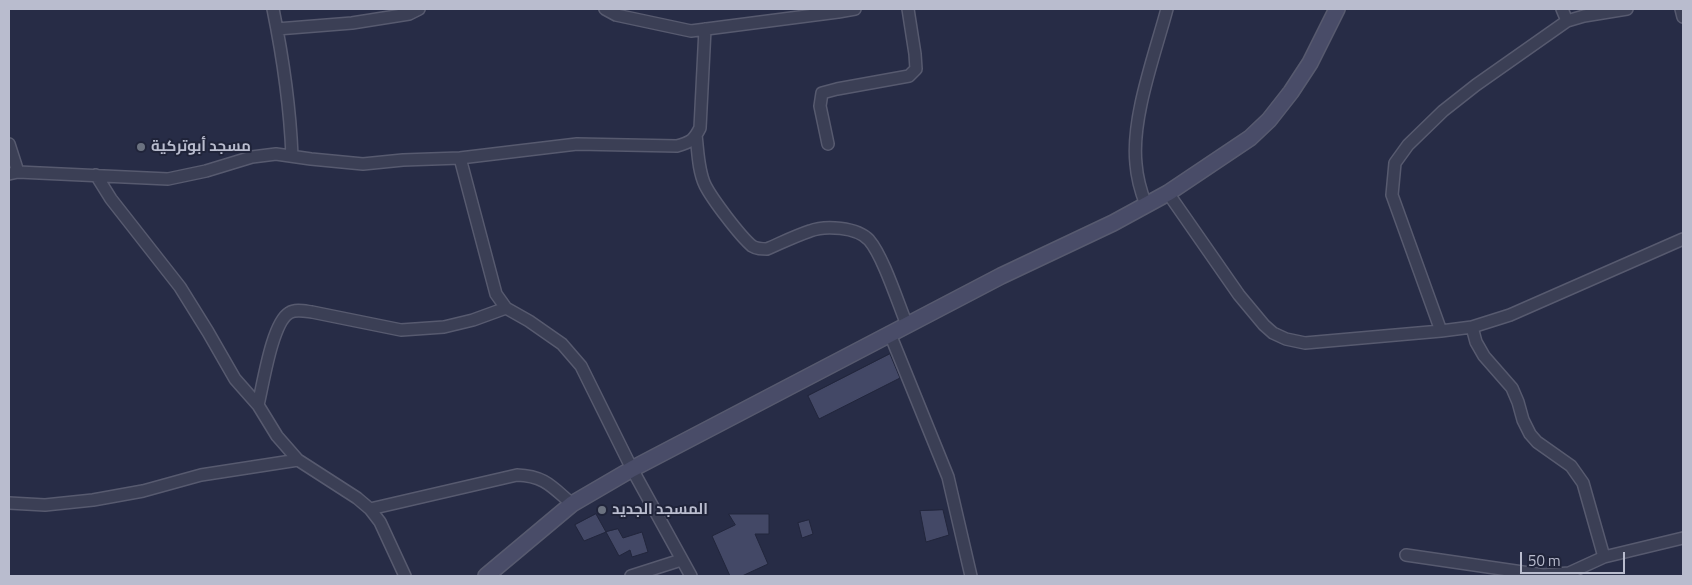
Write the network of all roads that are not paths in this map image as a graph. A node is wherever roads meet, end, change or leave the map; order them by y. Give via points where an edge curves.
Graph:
1 (273, 9) edge
2 (419, 9) edge
3 (605, 9) edge
4 (764, 9) edge
5 (854, 9) edge
6 (908, 9) edge
7 (1167, 9) edge
8 (1337, 9) edge
9 (1562, 9) edge
10 (1627, 9) edge
11 (1681, 9) edge
12 (1683, 17) edge
13 (764, 21) junction
14 (1567, 21) junction
15 (277, 29) junction
16 (705, 29) junction
17 (696, 135) junction
18 (9, 144) edge
19 (828, 144) dead end
20 (292, 156) junction
21 (460, 158) junction
22 (13, 173) edge
23 (96, 175) junction
24 (1168, 192) junction
25 (1146, 205) junction
26 (1683, 239) edge
27 (506, 308) junction
28 (907, 325) junction
29 (1472, 327) junction
30 (1441, 332) junction
31 (890, 334) junction
32 (258, 405) junction
33 (298, 460) junction
34 (632, 469) junction
35 (9, 503) edge
36 (572, 504) junction
37 (370, 509) junction
38 (1683, 538) edge
39 (1406, 555) dead end
40 (1604, 557) junction
41 (681, 560) junction
42 (404, 576) edge
43 (486, 576) edge
44 (631, 576) edge
45 (691, 576) edge
46 (971, 576) edge

1 - 15 street
2 - 15 street via 409,14 352,23
3 - 16 street via 616,15 691,31
4 - 13 street
5 - 13 street
6 - 19 street via 916,69 908,76 822,93 820,106
7 - 25 street via 1146,83 1136,138 1138,182
8 - 24 street via 1310,63 1269,120 1250,138
9 - 14 street
10 - 14 street
11 - 12 street
13 - 16 street
14 - 30 street via 1443,112 1408,145 1395,163 1392,196
15 - 20 street via 290,111
16 - 17 street via 700,128
17 - 21 street via 689,143 677,146 577,144
17 - 28 street via 705,184 754,247 767,249 811,230 826,228 841,228 862,235 880,258
18 - 22 street
20 - 21 street via 363,164
20 - 23 street via 252,157 168,178
21 - 27 street via 496,294
22 - 23 street
23 - 32 street via 180,287 235,379
24 - 25 street
24 - 30 street via 1239,295 1273,333 1304,343
25 - 28 street
26 - 29 street via 1510,315
27 - 32 street via 473,320 401,330 312,312 297,310 288,313 272,341
27 - 34 street via 571,353 581,366
28 - 31 street
29 - 30 street
29 - 40 street via 1484,356 1512,388 1530,434 1571,466 1583,483
31 - 34 street
31 - 46 street via 948,478
32 - 33 street via 277,436
33 - 35 street via 202,475 93,500 45,505
33 - 37 street
34 - 36 street
34 - 41 street
36 - 37 street via 544,480 517,475
36 - 43 street
37 - 42 street via 380,522
38 - 40 street
39 - 40 street via 1543,575 1569,572
41 - 44 street
41 - 45 street

